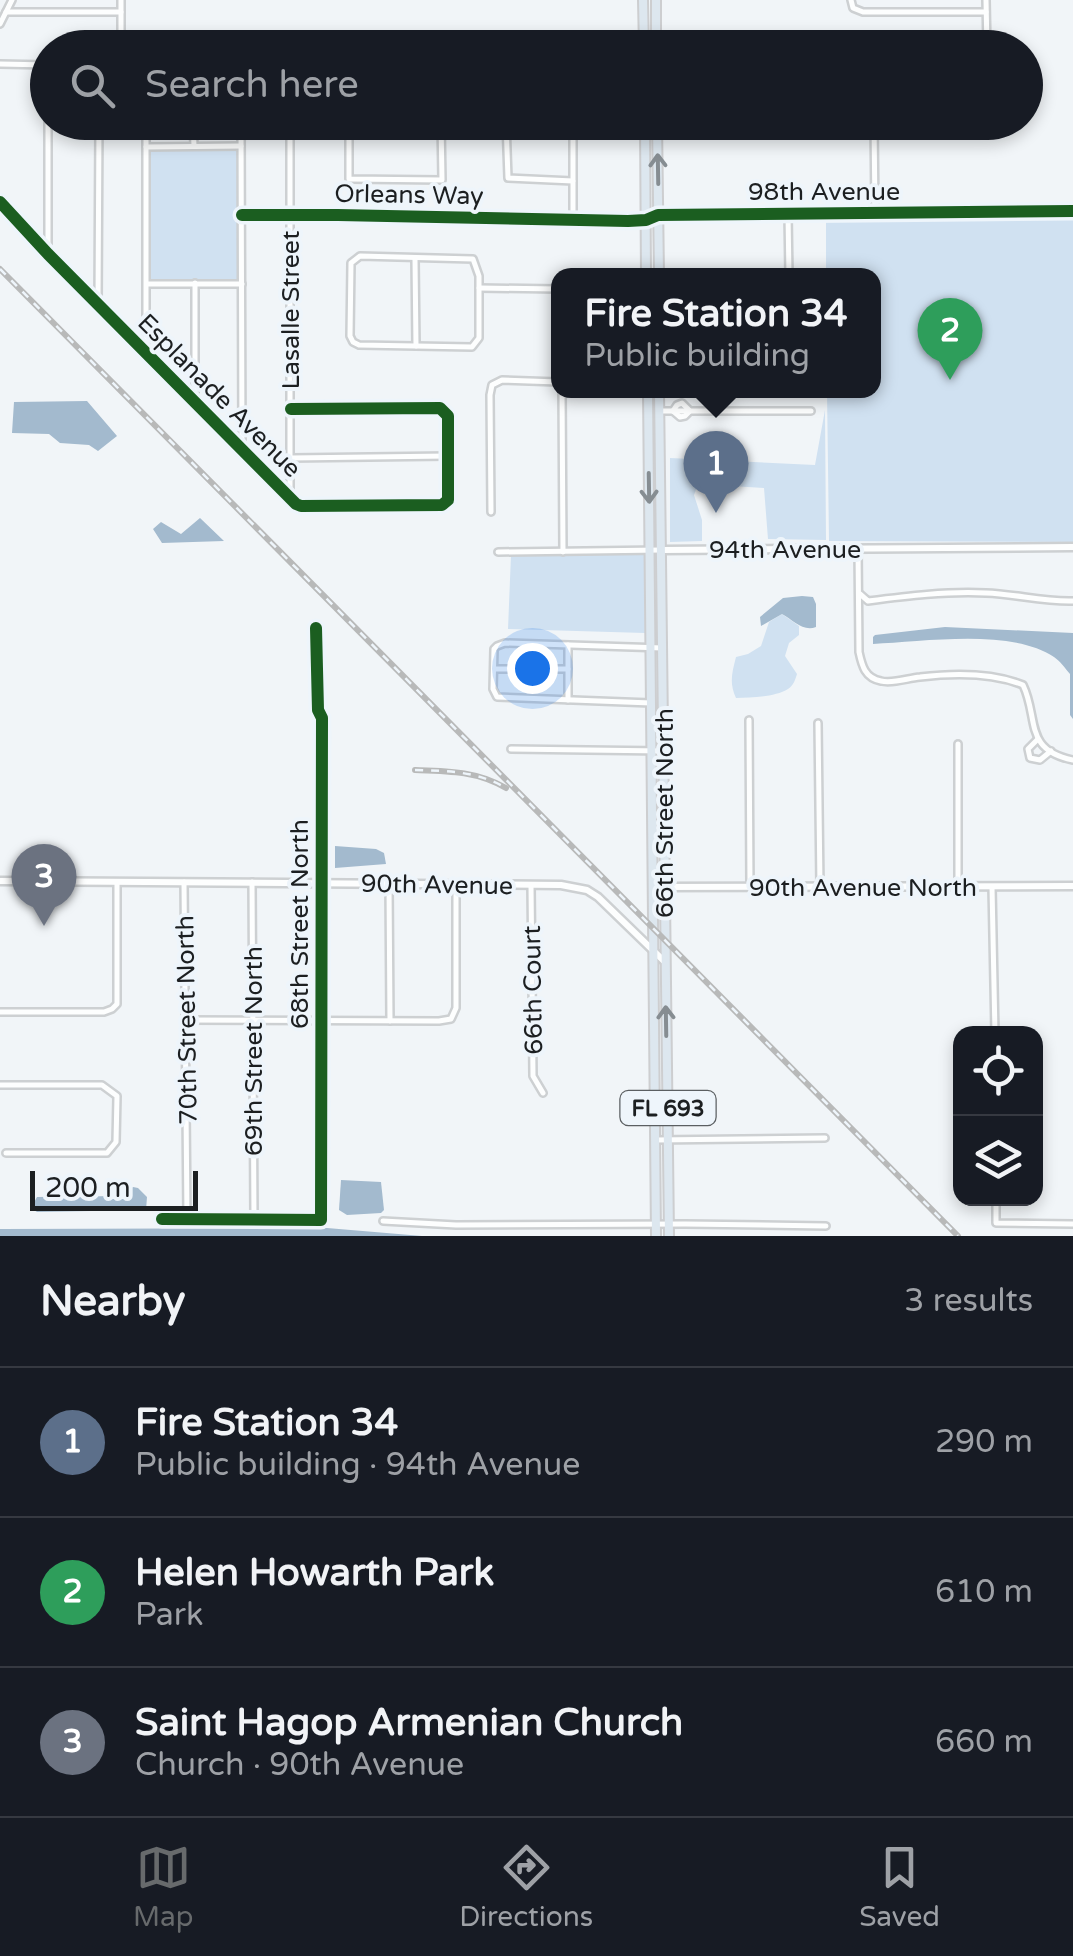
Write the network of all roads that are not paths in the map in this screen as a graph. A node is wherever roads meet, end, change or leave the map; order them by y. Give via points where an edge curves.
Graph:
1 (12, 0) edge
2 (121, 0) edge
3 (644, 0) edge
4 (656, 0) edge
5 (920, 0) edge
6 (986, 0) edge
7 (852, 4) edge
8 (6, 12) junction
9 (121, 12) junction
10 (986, 12) junction
11 (920, 13) junction
12 (0, 24) edge
13 (120, 30) edge
14 (644, 30) edge
15 (656, 30) edge
16 (986, 30) edge
17 (0, 64) edge
18 (30, 65) edge
19 (48, 140) edge
20 (99, 140) edge
21 (146, 140) edge
22 (194, 140) edge
23 (241, 140) edge
24 (290, 140) edge
25 (349, 140) edge
26 (441, 140) edge
27 (507, 140) edge
28 (573, 140) edge
29 (644, 140) edge
30 (657, 140) edge
31 (874, 140) edge
32 (146, 146) junction
33 (194, 146) junction
34 (241, 146) junction
35 (572, 181) junction
36 (0, 202) edge
37 (573, 210) dead end
38 (1073, 211) edge
39 (875, 212) junction
40 (289, 214) junction
41 (788, 214) junction
42 (242, 215) junction
43 (658, 215) junction
44 (576, 220) joint
45 (646, 220) junction
46 (48, 254) junction
47 (415, 258) junction
48 (646, 268) edge
49 (659, 268) edge
50 (790, 268) edge
51 (147, 284) junction
52 (195, 284) junction
53 (242, 284) junction
54 (479, 288) junction
55 (551, 289) edge
56 (98, 304) junction
57 (416, 346) junction
58 (146, 352) junction
59 (551, 382) edge
60 (562, 398) edge
61 (648, 398) edge
62 (659, 398) edge
63 (195, 401) junction
64 (290, 409) junction
65 (660, 411) junction
66 (811, 411) dead end
67 (242, 450) junction
68 (448, 456) junction
69 (291, 458) junction
70 (290, 498) junction
71 (491, 512) dead end
72 (1073, 547) edge
73 (858, 549) junction
74 (650, 550) junction
75 (662, 550) junction
76 (498, 552) dead end
77 (563, 552) junction
78 (860, 594) junction
79 (1073, 601) edge
80 (316, 628) dead end
81 (568, 645) junction
82 (650, 647) junction
83 (662, 648) junction
84 (494, 669) junction
85 (568, 670) junction
86 (568, 700) junction
87 (651, 703) junction
88 (750, 720) dead end
89 (818, 723) dead end
90 (1038, 739) junction
91 (958, 744) dead end
92 (510, 749) dead end
93 (651, 750) junction
94 (664, 751) junction
95 (1051, 751) junction
96 (1073, 760) edge
97 (0, 881) edge
98 (117, 882) junction
99 (184, 882) junction
100 (252, 882) junction
101 (320, 883) junction
102 (389, 884) junction
103 (456, 885) junction
104 (531, 885) junction
105 (992, 886) junction
106 (1073, 886) edge
107 (653, 887) junction
108 (665, 887) junction
109 (750, 887) junction
110 (820, 887) junction
111 (958, 887) junction
112 (652, 950) junction
113 (666, 962) junction
114 (0, 1012) edge
115 (186, 1020) junction
116 (253, 1020) junction
117 (390, 1020) junction
118 (321, 1021) junction
119 (995, 1026) edge
120 (654, 1057) junction
121 (667, 1057) junction
122 (0, 1085) edge
123 (543, 1093) dead end
124 (825, 1138) dead end
125 (656, 1140) junction
126 (668, 1140) junction
127 (6, 1152) dead end
128 (996, 1206) edge
129 (162, 1218) dead end
130 (188, 1219) junction
131 (254, 1219) junction
132 (383, 1221) dead end
133 (656, 1224) junction
134 (669, 1224) junction
135 (1073, 1224) edge
136 (826, 1226) dead end
137 (656, 1236) edge
138 (669, 1236) edge

1 - 8 street
2 - 9 street
3 - 14 main road
4 - 15 main road
5 - 11 street
6 - 10 street
7 - 11 street via 863,12
8 - 9 street
8 - 12 street
9 - 13 street
10 - 11 street
10 - 16 street
17 - 18 street
19 - 46 street
20 - 56 street
21 - 32 street
22 - 33 street
23 - 34 street
24 - 40 street, Lasalle Street
25 - 26 street via 349,179 442,180
27 - 35 street via 508,178
28 - 35 street
29 - 45 main road
43 -> 30 main road
31 - 39 street
32 - 33 street
32 - 51 street
33 - 34 street
34 - 42 street
35 - 37 street
36 - 46 street, Esplanade Avenue
38 - 39 street, 98th Avenue
39 - 41 street, 98th Avenue
40 - 42 street, Orleans Way
40 - 44 street, Orleans Way
40 - 64 street, Lasalle Street
41 - 43 street, 98th Avenue
41 - 50 street
42 - 53 street
43 - 45 street, 98th Avenue
43 - 49 main road
44 - 45 street, 98th Avenue
45 - 48 main road
46 - 56 street, Esplanade Avenue
47 - 54 street via 474,259
47 - 57 street
47 - 57 street via 354,259 350,336 358,346
51 - 52 street
51 - 58 street
52 - 53 street
52 - 63 street
53 - 67 street
54 - 55 street
54 - 57 street via 476,344
56 - 58 street, Esplanade Avenue
58 - 63 street, Esplanade Avenue
59 - 71 street via 502,380 492,386
60 - 77 street
61 -> 74 main road, 66th Street North / FL 693
62 - 65 main road, 66th Street North / FL 693
63 - 67 street, Esplanade Avenue
64 - 68 street via 440,408 448,416
64 - 69 street, Lasalle Street
65 - 66 street
65 - 75 main road, 66th Street North / FL 693
67 - 70 street, Esplanade Avenue
68 - 69 street
68 - 70 street, Esplanade Avenue via 449,493 442,505 301,506
69 - 70 street, Lasalle Street
72 - 73 street, 94th Avenue
73 - 75 street, 94th Avenue
73 - 78 street
74 - 75 street, 94th Avenue
74 - 77 street, 94th Avenue
74 - 82 main road, 66th Street North / FL 693
75 - 83 main road, 66th Street North / FL 693
76 - 77 street, 94th Avenue
78 - 79 street via 868,601 988,593
78 - 90 street via 859,652 869,677 1006,678 1023,685
80 - 101 street, 68th Street North
81 - 82 street
81 - 84 street via 500,644
81 - 85 street
82 - 83 street
82 - 87 main road, 66th Street North / FL 693
83 - 94 main road, 66th Street North / FL 693
84 - 85 street
84 - 86 street via 497,698
85 - 86 street
86 - 87 street
87 - 93 main road, 66th Street North / FL 693
88 - 109 street
89 - 110 street
90 - 95 street
90 - 95 street via 1028,748 1030,758 1040,760
91 - 111 street
92 - 93 street
93 - 94 street
93 - 107 main road, 66th Street North / FL 693
94 - 108 main road, 66th Street North / FL 693
95 - 96 street
97 - 98 street, 90th Avenue
98 - 99 street, 90th Avenue
98 - 114 street via 112,1009
99 - 100 street, 90th Avenue
99 - 115 street, 70th Street North
100 - 101 street, 90th Avenue
100 - 116 street, 69th Street North
101 - 102 street, 90th Avenue
101 - 118 street, 68th Street North
102 - 103 street, 90th Avenue
102 - 117 street
103 - 104 street, 90th Avenue
103 - 117 street via 455,1013 446,1021
104 - 112 street, 90th Avenue via 587,890
104 - 123 street, 66th Court via 533,1076
105 - 106 street, 90th Avenue North
105 - 111 street, 90th Avenue North
105 - 119 street
107 - 108 street, 90th Avenue North
107 - 112 main road, 66th Street North / FL 693
108 - 109 street, 90th Avenue North
108 - 113 main road, 66th Street North / FL 693
109 - 110 street, 90th Avenue North
110 - 111 street, 90th Avenue North
112 - 113 street, 90th Avenue
112 - 120 main road, 66th Street North / FL 693
121 -> 113 main road, 66th Street North / FL 693
115 - 116 street
115 - 130 street, 70th Street North
116 - 118 street
116 - 131 street, 69th Street North
117 - 118 street
118 - 131 street, 68th Street North via 321,1220
120 - 121 main road
120 - 125 main road, 66th Street North / FL 693
121 - 126 main road, 66th Street North / FL 693
122 - 127 street via 102,1085 117,1096 116,1142 107,1153
124 - 126 street
125 - 126 street
125 - 133 main road, 66th Street North / FL 693
126 - 134 main road, 66th Street North / FL 693
128 - 135 street via 996,1222
129 - 130 street
130 - 131 street
132 - 133 street
133 - 134 street
133 - 137 main road, 66th Street North / FL 693
134 - 136 street
134 - 138 main road, 66th Street North / FL 693

